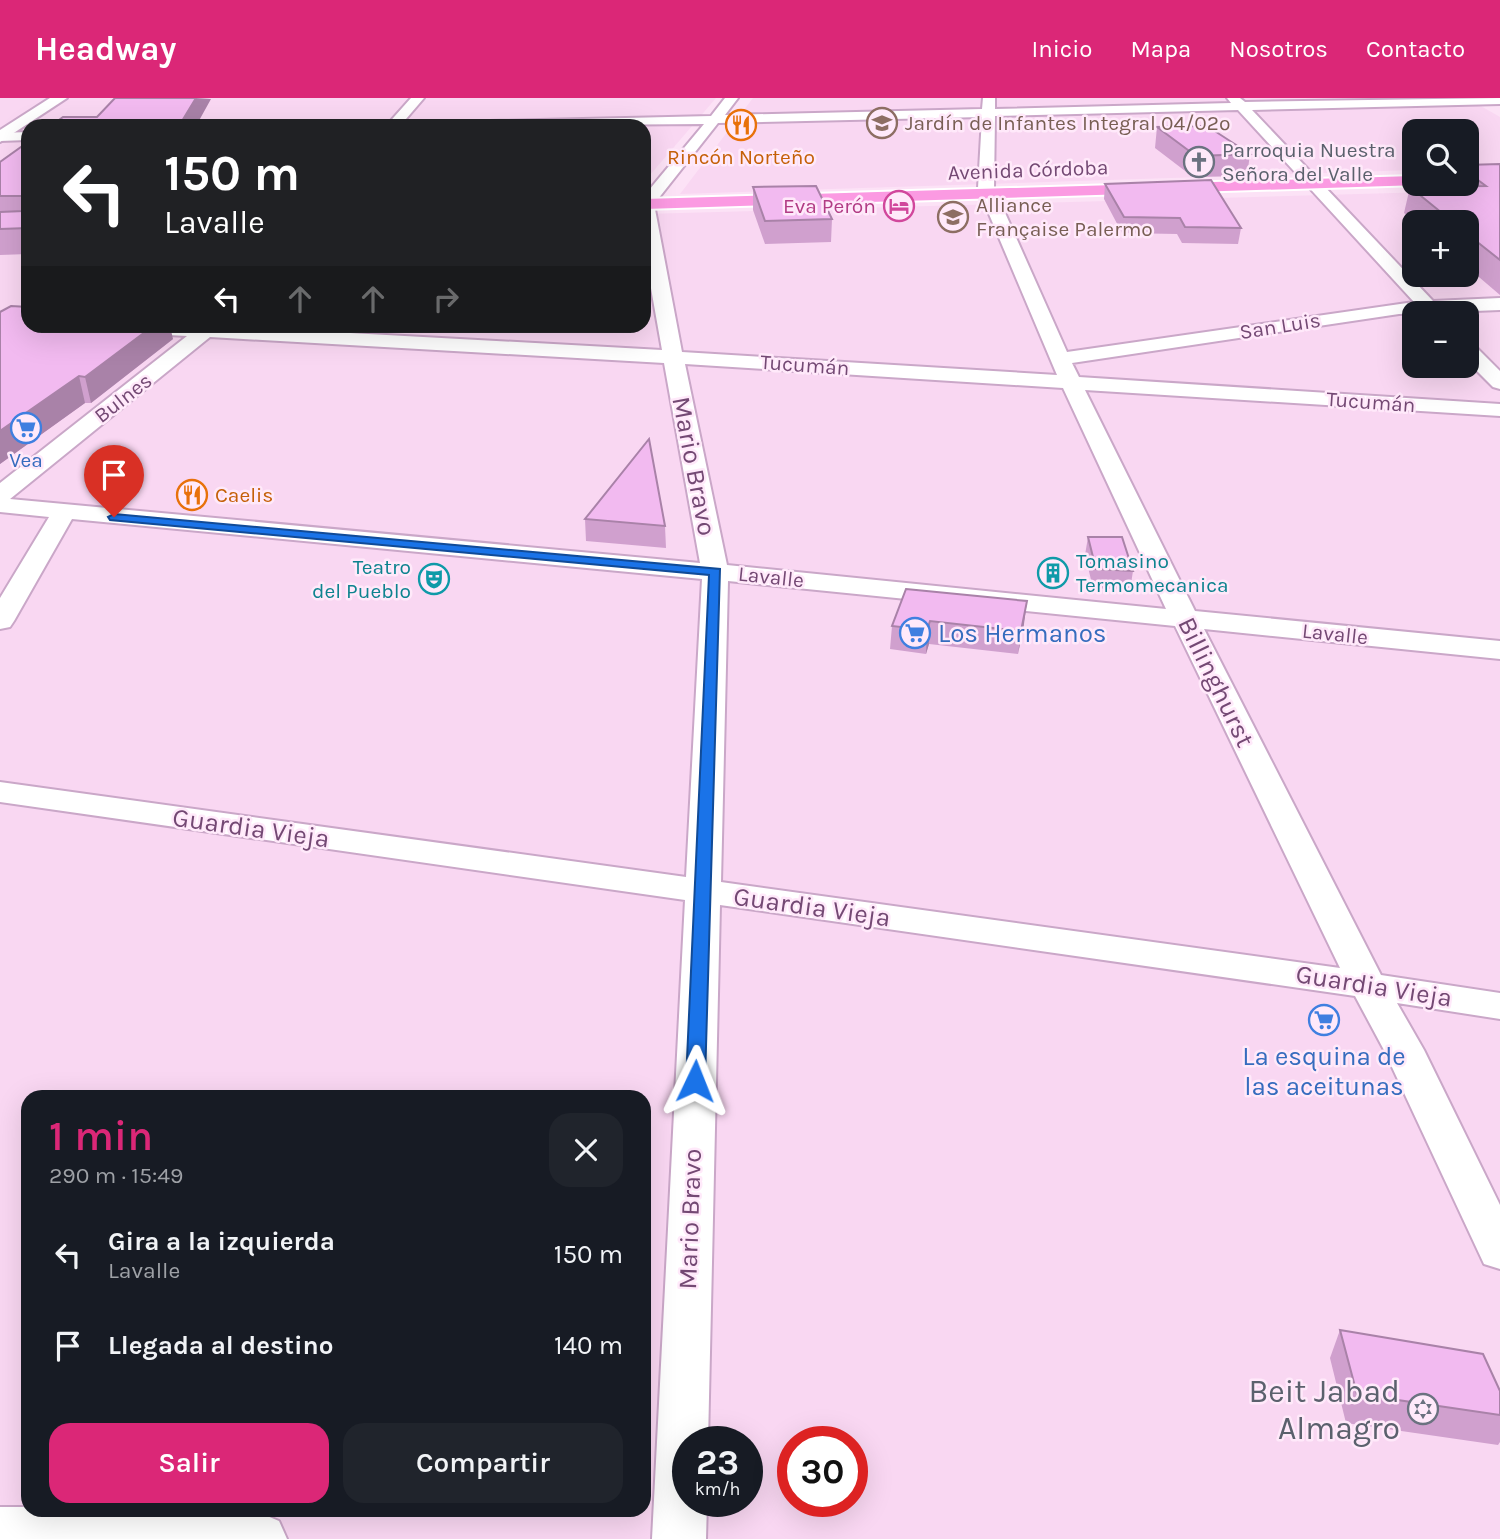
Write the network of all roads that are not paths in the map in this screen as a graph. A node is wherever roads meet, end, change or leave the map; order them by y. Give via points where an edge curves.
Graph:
1 (60, 98) edge
2 (418, 98) edge
3 (732, 98) edge
4 (1493, 101) edge
5 (1237, 102) edge
6 (989, 106) edge
7 (28, 119) edge
8 (399, 119) edge
9 (715, 120) junction
10 (651, 121) edge
11 (21, 123) edge
12 (21, 136) edge
13 (0, 137) edge
14 (1402, 181) edge
15 (1314, 183) junction
16 (988, 194) junction
17 (651, 197) edge
18 (651, 204) edge
19 (651, 237) edge
20 (1423, 301) edge
21 (1500, 304) edge
22 (1479, 306) edge
23 (1402, 310) edge
24 (204, 333) edge
25 (275, 333) edge
26 (673, 357) junction
27 (1479, 361) edge
28 (1066, 371) junction
29 (1500, 383) edge
30 (1500, 410) edge
31 (0, 495) edge
32 (0, 505) edge
33 (65, 512) junction
34 (715, 572) junction
35 (1185, 619) junction
36 (0, 621) edge
37 (1500, 650) edge
38 (0, 792) edge
39 (702, 892) junction
40 (1368, 986) junction
41 (1500, 1006) edge
42 (1500, 1251) edge
43 (0, 1532) edge
44 (260, 1539) edge
45 (679, 1539) edge

1 - 7 street
2 - 8 street
3 - 9 street
4 - 5 street
5 - 6 street
5 - 15 street
6 - 9 street
6 - 16 street, Billinghurst
9 - 10 street
9 - 17 street
11 - 13 street
12 - 13 street
14 - 15 main road, Avenida Córdoba
15 - 16 main road, Avenida Córdoba
15 - 20 street
16 - 18 main road, Avenida Córdoba
16 - 28 street, Billinghurst
19 - 26 street, Mario Bravo
21 - 22 street, San Luis
23 - 28 street, San Luis via 1379,310
24 - 31 street, Bulnes
25 - 26 street, Tucumán
26 - 28 street, Tucumán
26 - 34 street, Mario Bravo
27 - 29 street
28 - 30 street, Tucumán
28 - 35 street, Billinghurst
32 - 33 street, Lavalle
33 - 34 street, Lavalle
33 - 36 street
34 - 35 street, Lavalle
34 - 39 street, Mario Bravo
35 - 37 street, Lavalle
35 - 40 street, Billinghurst
38 - 39 street, Guardia Vieja
39 - 40 street, Guardia Vieja
39 - 45 street, Mario Bravo
40 - 41 street, Guardia Vieja
40 - 42 street, Billinghurst via 1404,1049
43 - 44 street

